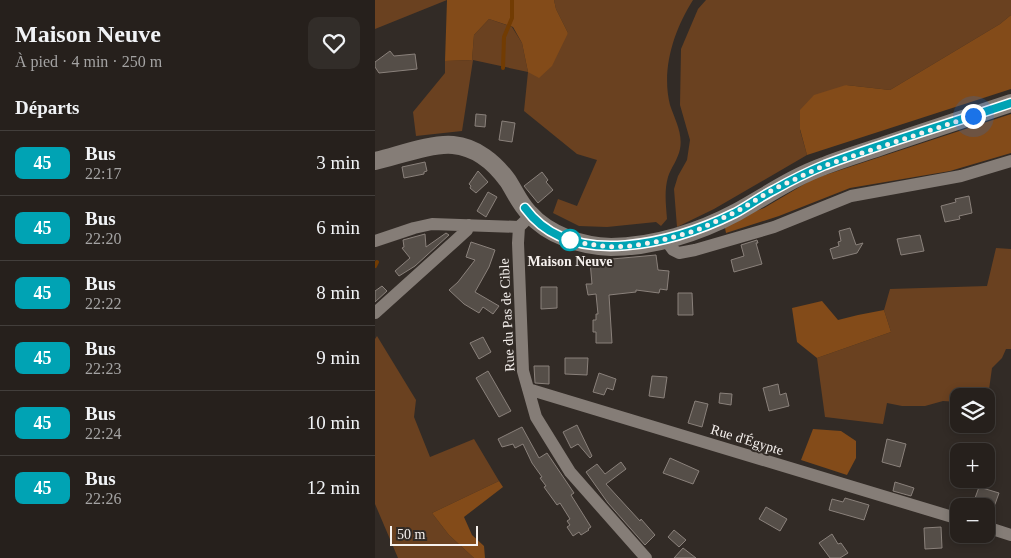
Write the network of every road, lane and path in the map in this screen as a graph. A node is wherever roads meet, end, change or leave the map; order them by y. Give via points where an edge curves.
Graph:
1 (1011, 103) edge
2 (375, 161) edge
3 (1011, 161) edge
4 (524, 216) junction
5 (469, 225) junction
6 (665, 239) junction
7 (375, 241) edge
8 (375, 313) edge
9 (528, 389) junction
10 (950, 516) edge
11 (995, 530) edge
12 (1011, 535) edge
13 (646, 558) edge

1 - 6 main road via 823,166 695,231
2 - 4 main road via 440,145 469,149 495,166 507,181
3 - 6 street via 961,176 851,196 774,227 695,250 679,253
4 - 5 street
4 - 6 main road via 581,243 609,247
4 - 9 street, Rue du Pas de Cible via 518,243 523,371
5 - 7 street via 432,224
5 - 8 street via 455,242
9 - 10 street, Rue d'Égypte
9 - 13 street, Rue du Pas de Cible via 536,417 570,472
11 - 12 street

